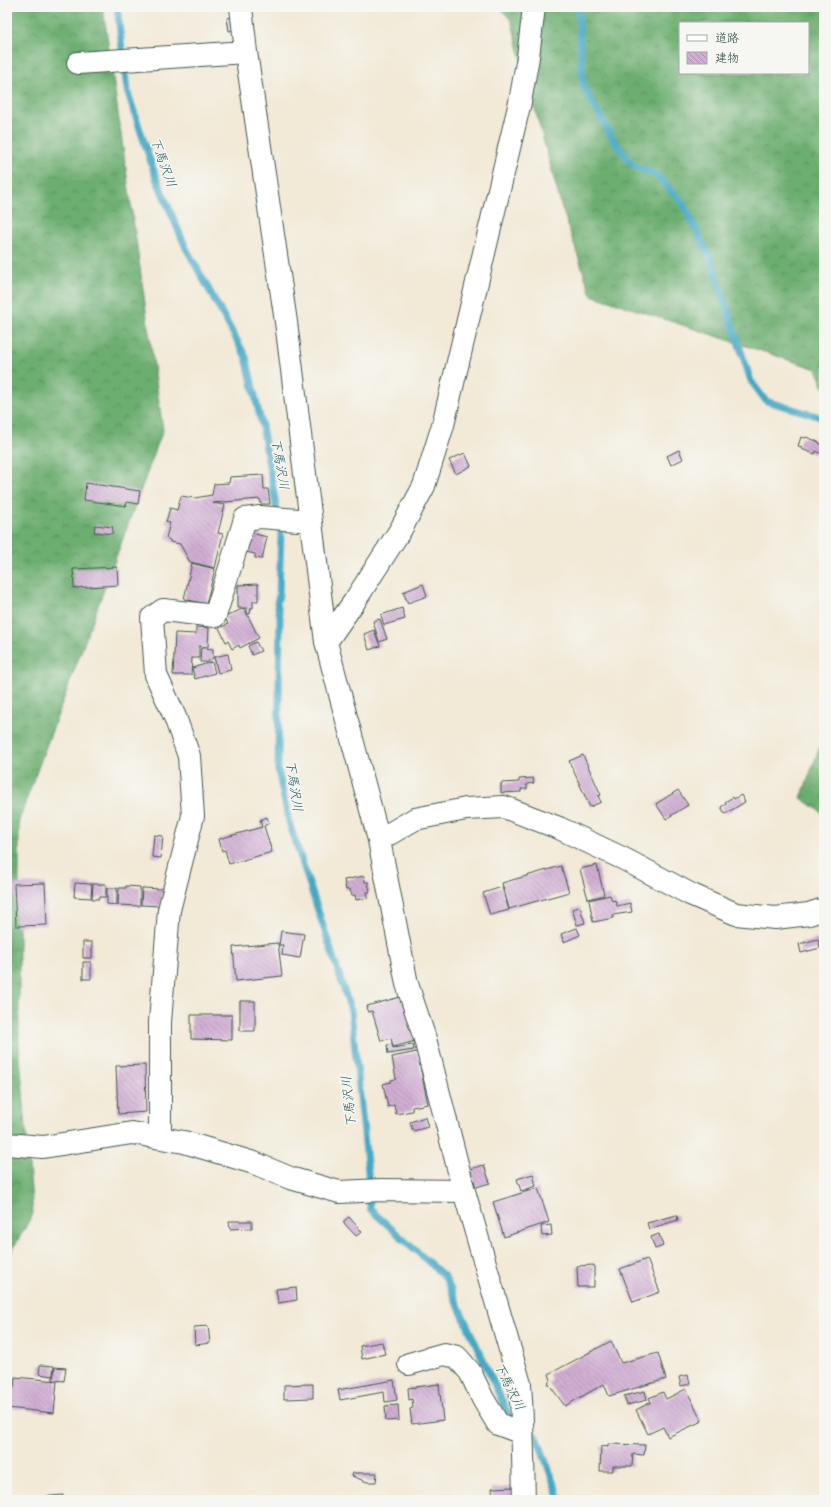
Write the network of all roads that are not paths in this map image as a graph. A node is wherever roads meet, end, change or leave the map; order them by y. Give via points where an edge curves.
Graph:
1 (241, 7) edge
2 (534, 7) edge
3 (246, 52) junction
4 (78, 63) dead end
5 (302, 520) junction
6 (326, 642) junction
7 (379, 840) junction
8 (824, 909) edge
9 (160, 1137) junction
10 (7, 1144) edge
11 (464, 1191) junction
12 (408, 1364) dead end
13 (522, 1424) junction
14 (524, 1500) edge

1 - 3 street
2 - 6 street via 520,102 443,425 424,486 401,529
3 - 4 street
3 - 5 street via 286,322
5 - 6 street
5 - 9 street via 260,517 245,519 215,616 163,610 152,618 156,675 176,717 189,756 193,816 169,910 160,1022
6 - 7 street
7 - 8 street via 415,818 466,808 504,807 559,828 690,894 736,914 775,918 809,914
7 - 11 street via 407,984 425,1039
9 - 10 street via 132,1133 43,1147
9 - 11 street via 254,1163 290,1178 340,1192
11 - 13 street via 520,1384
12 - 13 street via 444,1354 457,1357 470,1372 482,1399 498,1424
13 - 14 street

